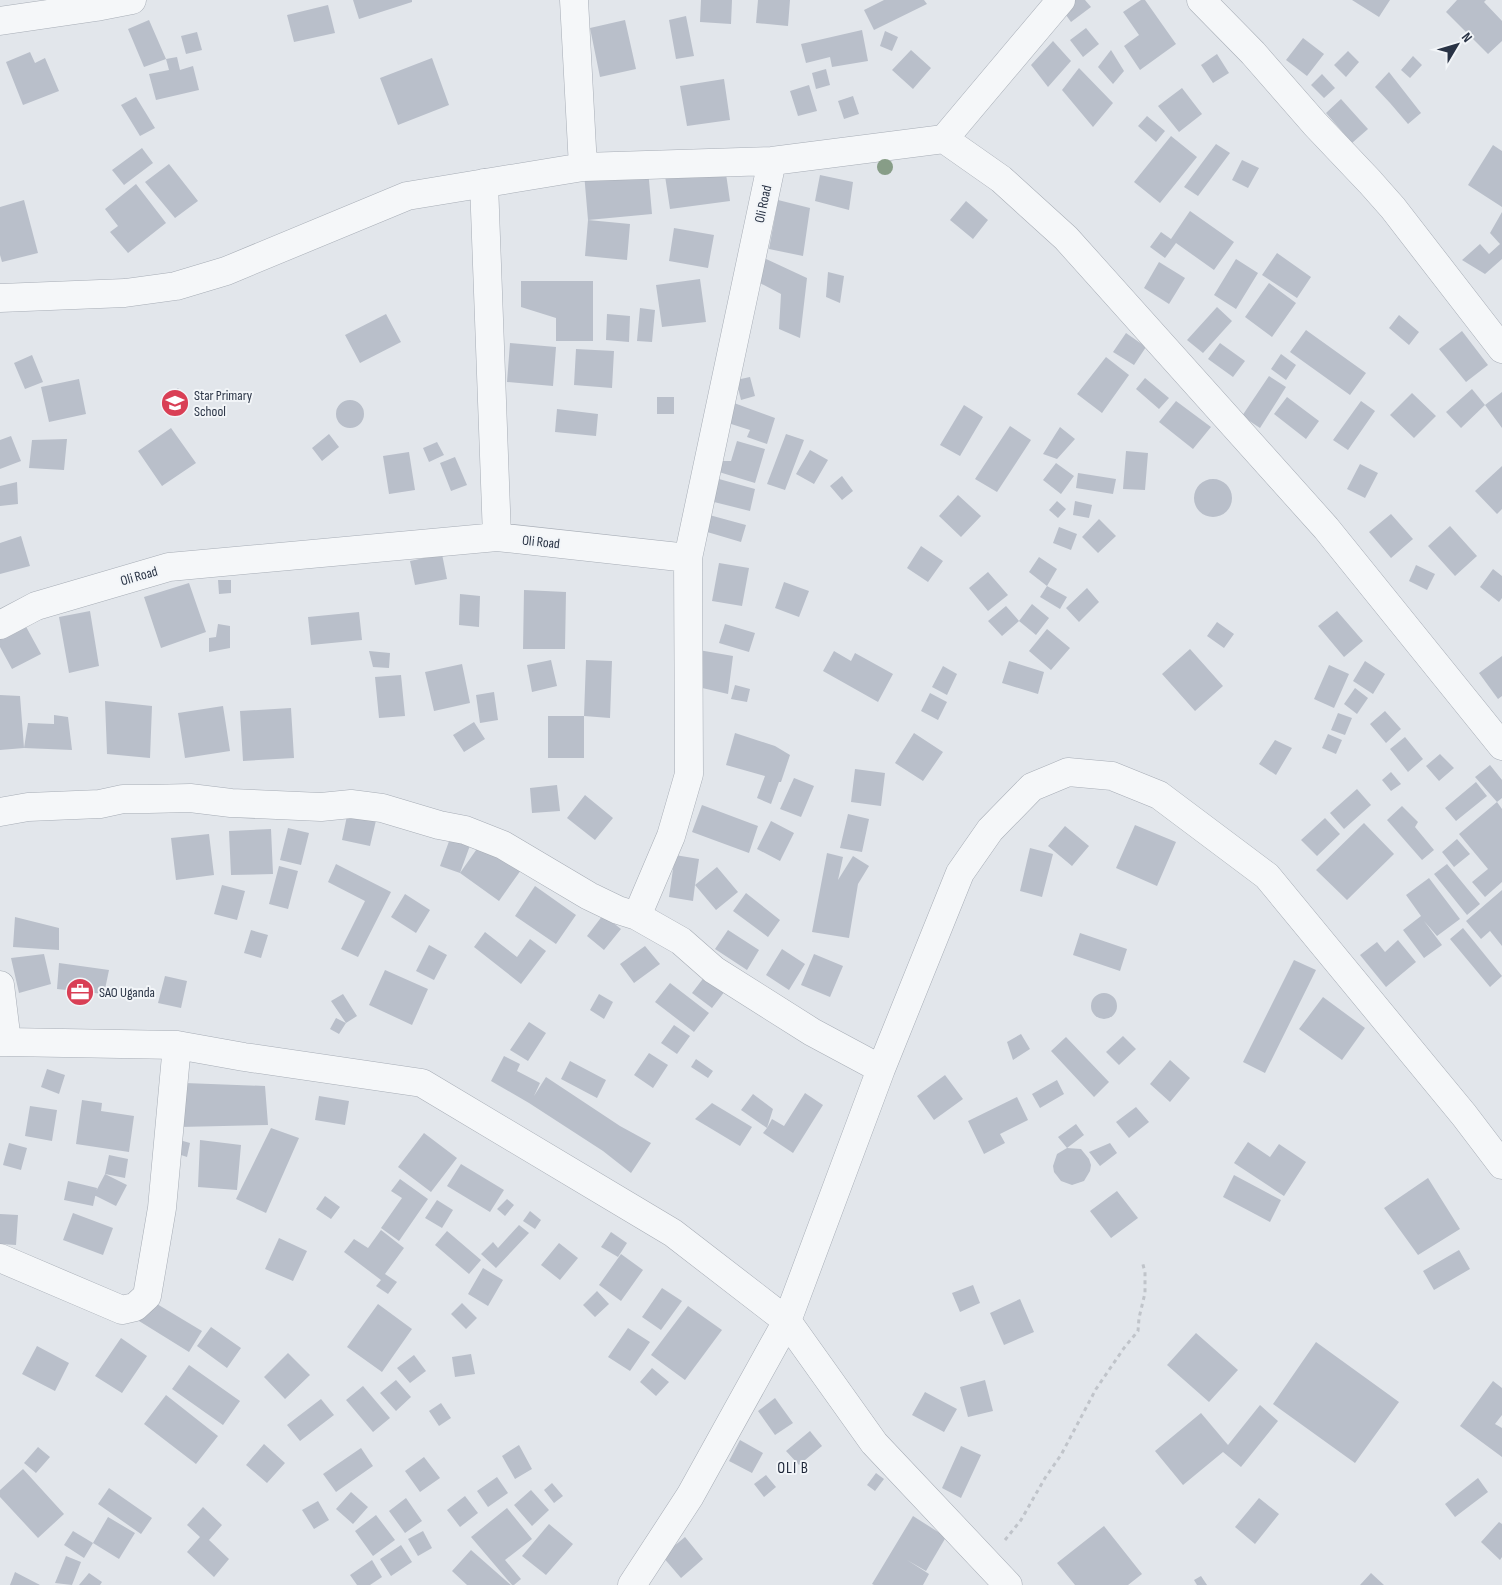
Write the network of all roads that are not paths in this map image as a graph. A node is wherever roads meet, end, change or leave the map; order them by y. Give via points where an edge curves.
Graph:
1 (132, 0) edge
2 (574, 0) edge
3 (1061, 0) edge
4 (1201, 0) edge
5 (0, 22) edge
6 (944, 139) junction
7 (772, 161) junction
8 (583, 167) junction
9 (484, 183) junction
10 (0, 298) edge
11 (1502, 349) edge
12 (497, 537) junction
13 (688, 558) junction
14 (0, 625) edge
15 (1502, 746) edge
16 (0, 812) edge
17 (637, 916) junction
18 (0, 985) edge
19 (3, 1042) edge
20 (177, 1046) junction
21 (882, 1069) junction
22 (1502, 1166) edge
23 (0, 1258) edge
24 (787, 1322) junction
25 (632, 1585) edge
26 (1008, 1585) edge

1 - 5 street
2 - 8 street
3 - 6 street
4 - 11 street via 1376,188
6 - 7 street
6 - 15 street via 1001,179 1066,238 1326,528
7 - 8 street
7 - 13 street, Oli Road
8 - 9 street
9 - 10 street via 407,196 226,271 176,286 125,293
9 - 12 street
12 - 13 street, Oli Road
12 - 14 street, Oli Road via 170,567 36,606
13 - 17 street via 689,774 671,836
16 - 17 street via 28,807 100,804 123,799 190,798 253,805 321,807 351,804 382,808 481,835 589,896
17 - 21 street via 681,941 714,970 812,1032
18 - 19 street
19 - 20 street
20 - 23 street via 162,1208 147,1296 135,1307 122,1310
20 - 24 street via 422,1083 673,1233
21 - 22 street via 960,873 990,830 1032,787 1068,772 1112,776 1159,795 1267,876 1464,1115
21 - 24 street
24 - 25 street via 690,1496
24 - 26 street via 874,1443

